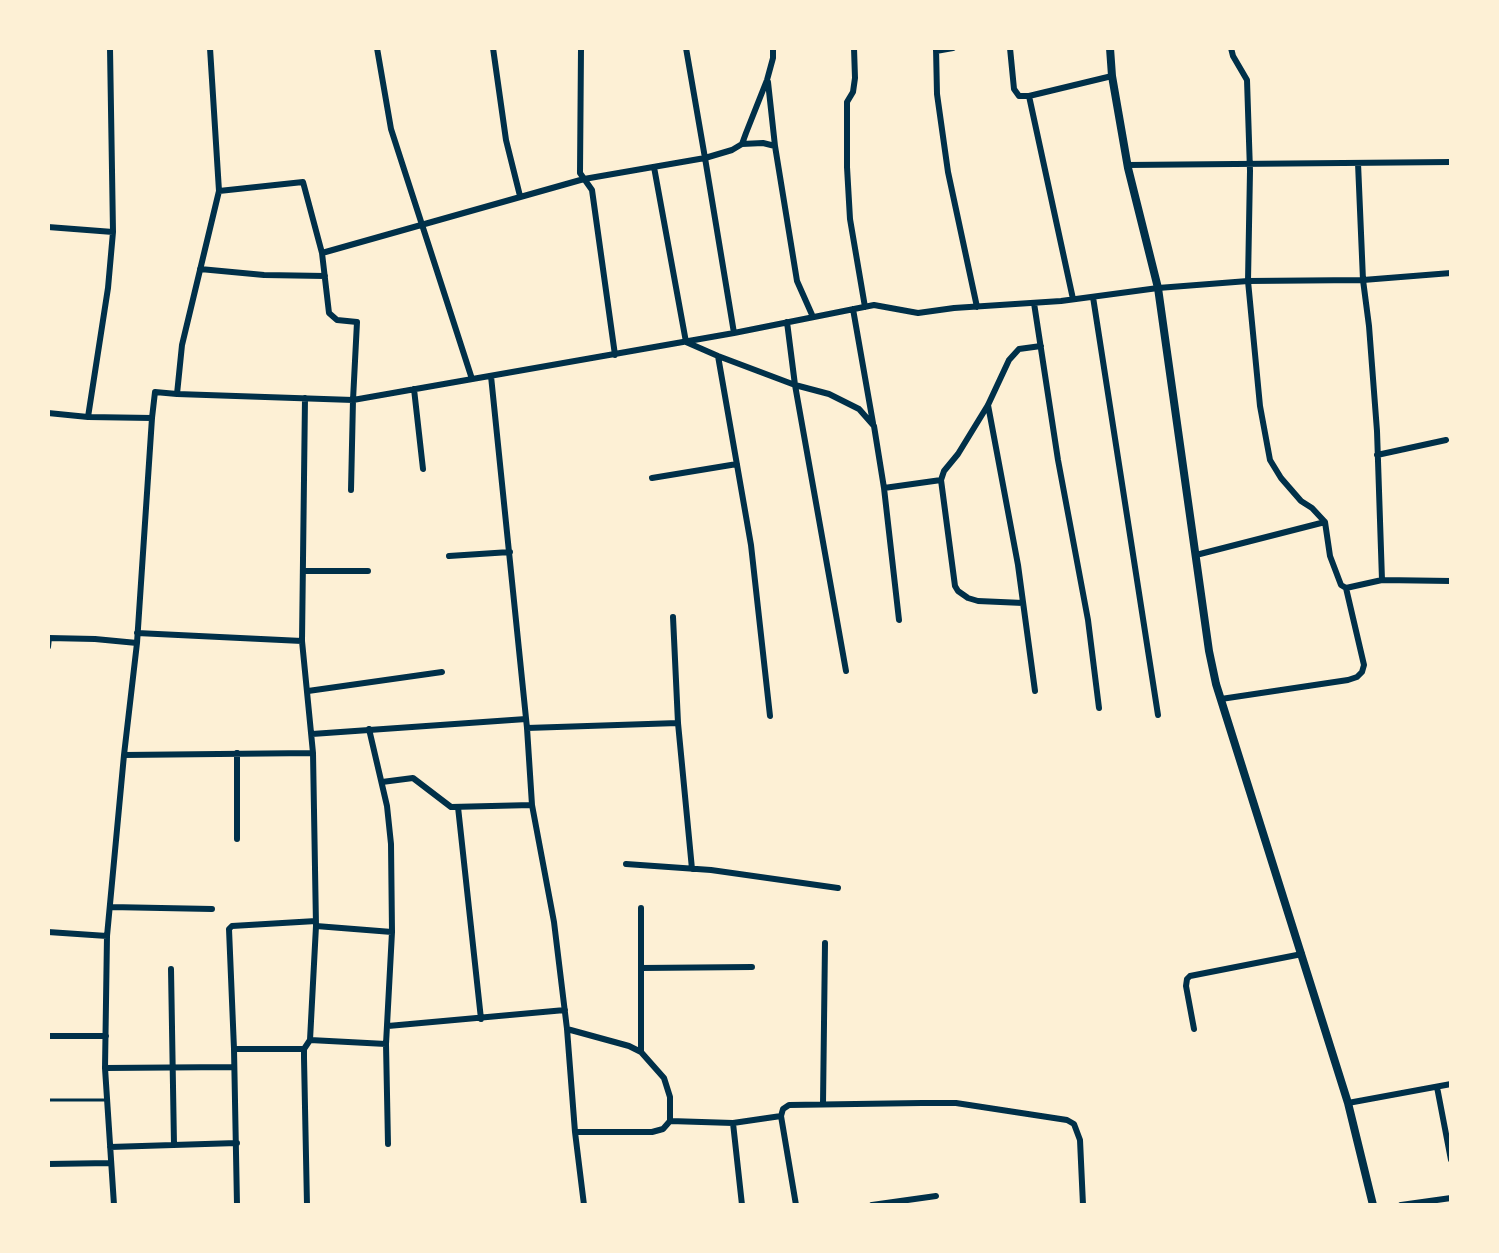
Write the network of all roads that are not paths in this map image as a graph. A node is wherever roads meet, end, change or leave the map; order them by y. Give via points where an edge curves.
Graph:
1 (110, 48) edge
2 (210, 48) edge
3 (377, 48) edge
4 (493, 48) edge
5 (581, 48) edge
6 (686, 48) edge
7 (773, 48) edge
8 (854, 48) edge
9 (953, 48) edge
10 (1010, 48) edge
11 (1110, 48) edge
12 (1231, 48) edge
13 (936, 49) edge
14 (1112, 76) junction
15 (767, 80) junction
16 (1029, 96) junction
17 (742, 144) junction
18 (775, 146) junction
19 (705, 158) junction
20 (1451, 162) edge
21 (1358, 163) junction
22 (1250, 164) junction
23 (1127, 165) junction
24 (654, 167) junction
25 (584, 179) junction
26 (219, 191) junction
27 (520, 196) junction
28 (422, 224) junction
29 (48, 227) edge
30 (113, 232) junction
31 (322, 253) junction
32 (200, 269) junction
33 (1451, 273) edge
34 (325, 276) junction
35 (1363, 280) junction
36 (1248, 281) junction
37 (1158, 288) junction
38 (1093, 297) junction
39 (1073, 299) junction
40 (1034, 303) junction
41 (865, 307) junction
42 (977, 307) junction
43 (853, 309) junction
44 (813, 317) junction
45 (787, 322) junction
46 (734, 333) junction
47 (686, 342) junction
48 (1041, 346) junction
49 (615, 355) junction
50 (718, 356) junction
51 (491, 376) junction
52 (472, 379) junction
53 (795, 385) junction
54 (414, 389) junction
55 (177, 394) junction
56 (305, 398) junction
57 (353, 400) junction
58 (988, 405) junction
59 (48, 413) edge
60 (88, 417) junction
61 (152, 418) junction
62 (874, 426) junction
63 (1446, 440) dead end
64 (1377, 455) junction
65 (737, 464) junction
66 (423, 469) dead end
67 (652, 478) dead end
68 (941, 480) junction
69 (884, 488) junction
70 (351, 490) dead end
71 (1325, 522) junction
72 (510, 552) junction
73 (1196, 555) junction
74 (449, 556) dead end
75 (304, 571) junction
76 (368, 571) dead end
77 (1382, 580) junction
78 (1451, 581) edge
79 (1346, 588) junction
80 (1023, 603) junction
81 (673, 617) dead end
82 (899, 620) dead end
83 (137, 633) junction
84 (48, 638) edge
85 (302, 641) junction
86 (137, 643) junction
87 (48, 647) edge
88 (846, 671) dead end
89 (442, 672) dead end
90 (308, 691) junction
91 (1035, 691) dead end
92 (1221, 699) junction
93 (1099, 708) dead end
94 (1158, 715) dead end
95 (770, 716) dead end
96 (526, 719) junction
97 (678, 723) junction
98 (527, 728) junction
99 (369, 729) junction
100 (312, 734) junction
101 (237, 753) junction
102 (313, 753) junction
103 (124, 755) junction
104 (382, 782) junction
105 (532, 805) junction
106 (458, 807) junction
107 (237, 839) dead end
108 (626, 864) dead end
109 (692, 869) junction
110 (838, 888) dead end
111 (110, 907) junction
112 (641, 908) dead end
113 (212, 909) dead end
114 (316, 923) junction
115 (48, 932) edge
116 (392, 932) junction
117 (107, 936) junction
118 (825, 943) dead end
119 (1302, 954) junction
120 (752, 967) dead end
121 (641, 968) junction
122 (171, 969) dead end
123 (565, 1010) junction
124 (481, 1019) junction
125 (388, 1026) junction
126 (567, 1029) junction
127 (1194, 1029) dead end
128 (48, 1036) edge
129 (106, 1036) junction
130 (310, 1040) junction
131 (386, 1044) junction
132 (234, 1049) junction
133 (304, 1049) junction
134 (641, 1052) junction
135 (233, 1067) junction
136 (105, 1068) junction
137 (173, 1068) junction
138 (1451, 1084) edge
139 (1437, 1087) junction
140 (48, 1100) edge
141 (107, 1100) junction
142 (1348, 1103) junction
143 (823, 1104) junction
144 (781, 1116) junction
145 (670, 1121) junction
146 (733, 1123) junction
147 (575, 1132) junction
148 (237, 1143) junction
149 (388, 1144) dead end
150 (174, 1145) junction
151 (110, 1147) junction
152 (1451, 1160) edge
153 (111, 1163) junction
154 (48, 1164) edge
155 (936, 1196) dead end
156 (1451, 1198) edge
157 (114, 1205) edge
158 (237, 1205) edge
159 (307, 1205) edge
160 (584, 1205) edge
161 (742, 1205) edge
162 (796, 1205) edge
163 (872, 1205) edge
164 (1083, 1205) edge
165 (1373, 1205) edge
166 (1401, 1205) edge

1 - 30 street
2 - 26 street
3 - 28 street via 391,129
4 - 27 street
5 - 25 street
6 - 19 street
7 - 15 street
8 - 41 street via 847,167
9 - 13 street
10 - 16 street via 1015,93
11 - 14 street
12 - 22 street via 1247,80
13 - 42 street via 948,172
14 - 16 street
14 - 23 street
15 - 17 street
15 - 18 street
16 - 39 street
17 - 18 street
17 - 19 street
18 - 44 street via 797,281
19 - 24 street
19 - 46 street
20 - 21 street
21 - 22 street
21 - 35 street
22 - 23 street
22 - 36 street
23 - 37 street
24 - 25 street
24 - 47 street
25 - 27 street
25 - 49 street via 592,190
26 - 31 street via 303,182
26 - 32 street
27 - 28 street
28 - 31 street
28 - 52 street
29 - 30 street
30 - 60 street
31 - 34 street
32 - 34 street
32 - 55 street
33 - 35 street
34 - 57 street via 329,313 337,320 357,322
35 - 36 street
35 - 64 street
36 - 37 street
36 - 71 street via 1270,460 1301,501
37 - 38 street
37 - 73 street
38 - 39 street
38 - 94 street
39 - 40 street
40 - 42 street
40 - 48 street
41 - 42 street via 918,313
41 - 43 street
43 - 44 street
43 - 62 street
44 - 45 street
45 - 46 street
45 - 53 street
46 - 47 street
47 - 49 street
47 - 50 street
48 - 58 street via 1019,349 1009,360
48 - 93 street
49 - 51 street
50 - 53 street
50 - 65 street
51 - 52 street
51 - 72 street
52 - 54 street
53 - 62 street via 859,409
53 - 88 street
54 - 57 street
54 - 66 street
55 - 56 street
55 - 61 street via 155,392
56 - 57 street
56 - 75 street
57 - 70 street
58 - 68 street
58 - 80 street
59 - 60 street
60 - 61 street
61 - 83 street
62 - 69 street
63 - 64 street
64 - 77 street
65 - 67 street
65 - 95 street
68 - 69 street
68 - 80 street via 958,591 978,601
69 - 82 street
71 - 73 street
71 - 79 street via 1330,556
72 - 74 street
72 - 96 street
73 - 92 street
75 - 76 street
75 - 85 street
77 - 78 street
77 - 79 street
79 - 92 street via 1364,665 1357,677
80 - 91 street
81 - 97 street
83 - 85 street
83 - 86 street
84 - 86 street
84 - 87 street
85 - 90 street
86 - 103 street
89 - 90 street
90 - 100 street
92 - 119 street
96 - 98 street
96 - 99 street
97 - 98 street
97 - 109 street
98 - 105 street
99 - 100 street
99 - 104 street
100 - 102 street
101 - 102 street
101 - 103 street
101 - 107 street
102 - 114 street
103 - 111 street
104 - 106 street via 413,778 448,806
104 - 116 street via 391,844
105 - 106 street
105 - 123 street
106 - 124 street
108 - 109 street
109 - 110 street
111 - 113 street
111 - 117 street
112 - 121 street
114 - 116 street
114 - 130 street
114 - 132 street via 230,927
115 - 117 street
116 - 125 street
117 - 129 street
118 - 143 street
119 - 127 street via 1190,976 1186,986
119 - 142 street
120 - 121 street
121 - 134 street
122 - 137 street
123 - 124 street
123 - 126 street
124 - 125 street
125 - 131 street
126 - 134 street
126 - 147 street
128 - 129 street
129 - 136 street
130 - 131 street
130 - 133 street
131 - 149 street
132 - 133 street
132 - 135 street
133 - 159 street
134 - 145 street via 664,1078
135 - 137 street
135 - 148 street
136 - 137 street
136 - 141 street
137 - 150 street
138 - 139 street
139 - 142 street
139 - 152 street
140 - 141 lane
141 - 151 street
142 - 165 street
143 - 144 street via 789,1105
143 - 164 street via 956,1103 1067,1120 1080,1140
144 - 146 street
144 - 162 street
145 - 146 street
145 - 147 street via 652,1132
146 - 161 street
147 - 160 street
148 - 150 street
148 - 158 street
150 - 151 street
151 - 153 street
153 - 154 street
153 - 157 street
155 - 163 street
156 - 166 street

